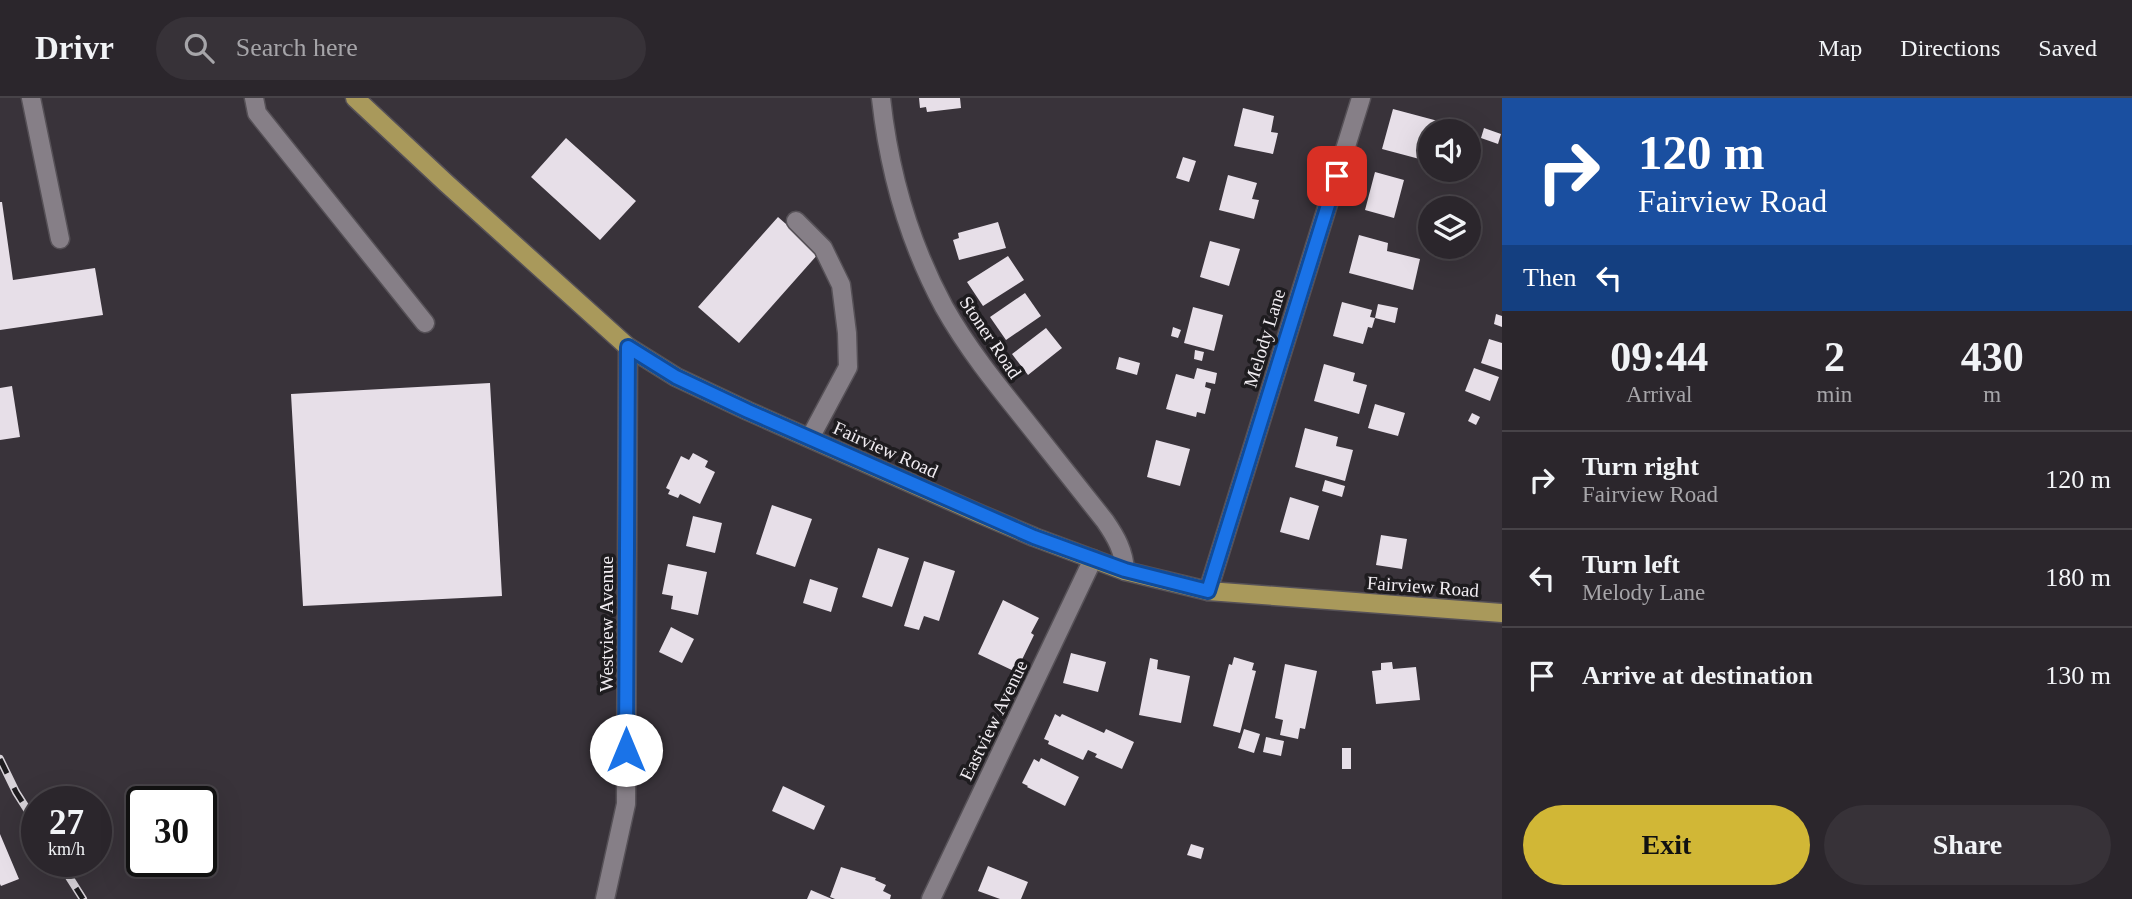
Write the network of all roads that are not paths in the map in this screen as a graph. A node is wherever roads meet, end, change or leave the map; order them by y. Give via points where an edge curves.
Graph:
1 (31, 98) edge
2 (254, 98) edge
3 (355, 98) edge
4 (881, 98) edge
5 (1361, 98) edge
6 (796, 221) dead end
7 (60, 239) dead end
8 (425, 323) dead end
9 (628, 347) junction
10 (810, 438) junction
11 (1093, 559) junction
12 (1125, 570) junction
13 (1208, 591) junction
14 (1502, 613) edge
15 (605, 899) edge
16 (931, 899) edge

1 - 7 street
2 - 8 street via 257,113
3 - 9 main road, Fairview Road
4 - 12 street, Stoner Road via 889,155 909,230 944,307 995,382 1105,521 1125,557
5 - 13 street, Melody Lane
6 - 10 street via 823,248 841,285 847,333 848,367
9 - 10 main road, Fairview Road via 676,377
9 - 15 street, Westview Avenue via 626,804
10 - 11 main road, Fairview Road
11 - 12 main road, Fairview Road
11 - 16 street, Eastview Avenue
12 - 13 main road, Fairview Road
13 - 14 main road, Fairview Road

